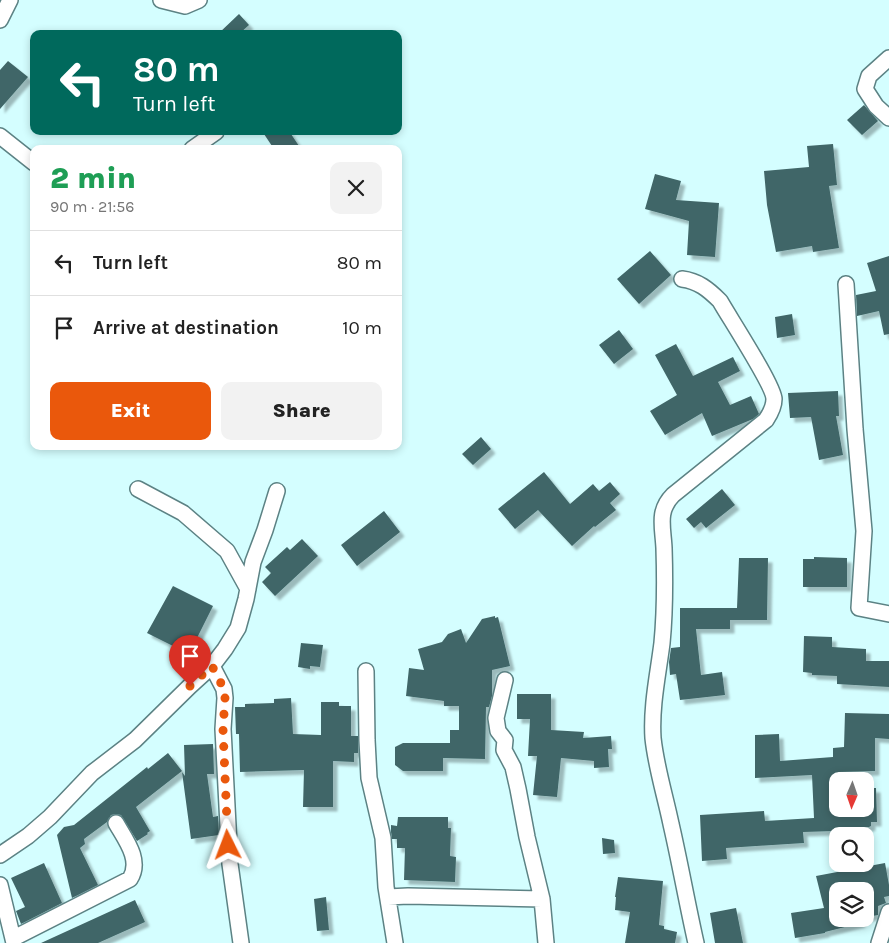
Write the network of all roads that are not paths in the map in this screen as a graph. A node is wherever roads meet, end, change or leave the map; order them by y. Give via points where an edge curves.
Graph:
1 (10, 0) edge
2 (161, 0) edge
3 (199, 0) edge
4 (0, 20) edge
5 (889, 58) edge
6 (889, 118) edge
7 (212, 135) edge
8 (0, 136) edge
9 (198, 145) edge
10 (30, 160) edge
11 (682, 279) dead end
12 (846, 284) dead end
13 (138, 489) dead end
14 (277, 491) dead end
15 (248, 589) junction
16 (889, 614) edge
17 (212, 666) junction
18 (366, 671) dead end
19 (506, 680) dead end
20 (116, 823) dead end
21 (0, 856) edge
22 (0, 885) edge
23 (388, 898) junction
24 (542, 898) junction
25 (889, 912) edge
26 (14, 940) edge
27 (242, 943) edge
28 (394, 943) edge
29 (546, 943) edge
30 (696, 943) edge
31 (879, 943) edge

1 - 4 street
2 - 3 street via 185,6
5 - 6 street via 869,76 865,89
7 - 9 street
8 - 10 street
11 - 30 street via 696,281 720,301 774,398 766,420 673,494 663,506 661,517 664,609 653,717 654,738
12 - 16 street via 864,530 859,608
13 - 15 street via 183,513 227,551
14 - 15 street via 252,562
15 - 17 street via 238,628
17 - 21 street via 135,740 92,773 50,817
17 - 27 street via 225,698 223,729 230,864
18 - 23 street via 369,778 383,838
19 - 24 street via 496,718 498,731 505,740 504,750 517,782
20 - 26 street via 132,853 135,868 130,879
22 - 26 street
23 - 24 street
23 - 28 street
24 - 29 street
25 - 31 street

